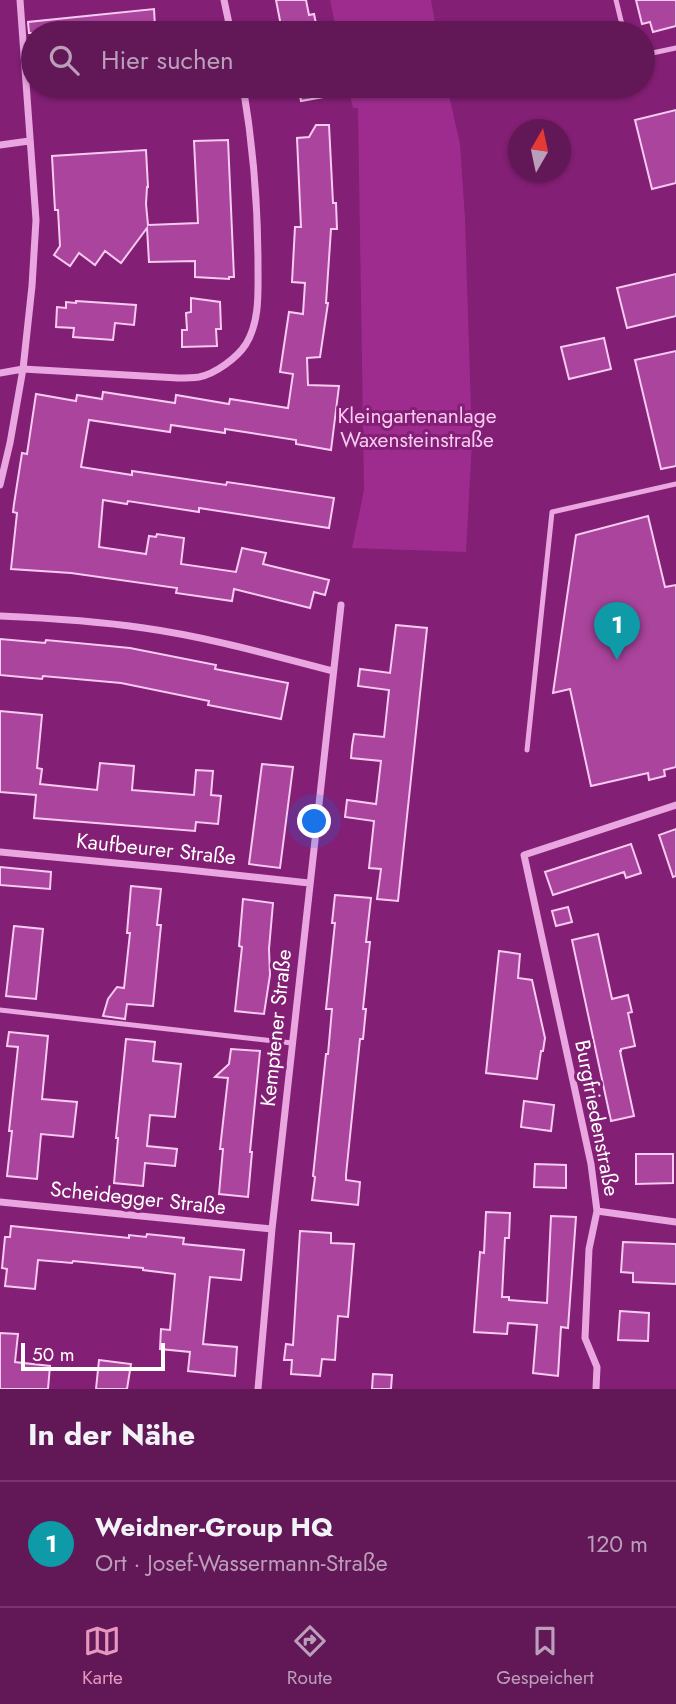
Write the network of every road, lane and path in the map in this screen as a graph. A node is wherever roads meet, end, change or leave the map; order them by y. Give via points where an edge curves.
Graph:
1 (20, 0) edge
2 (224, 0) edge
3 (616, 0) edge
4 (21, 21) edge
5 (228, 21) edge
6 (621, 21) edge
7 (676, 48) edge
8 (655, 52) edge
9 (26, 98) edge
10 (245, 98) edge
11 (29, 141) junction
12 (0, 145) edge
13 (23, 369) junction
14 (0, 373) edge
15 (676, 484) edge
16 (0, 485) edge
17 (341, 605) dead end
18 (0, 616) edge
19 (333, 671) junction
20 (527, 750) dead end
21 (676, 805) edge
22 (0, 852) edge
23 (309, 883) junction
24 (0, 1010) edge
25 (292, 1043) junction
26 (0, 1202) edge
27 (597, 1211) junction
28 (676, 1222) edge
29 (272, 1229) junction
30 (258, 1389) edge
31 (596, 1389) edge

1 - 4 street
2 - 5 street
3 - 6 lane
7 - 8 lane
9 - 11 street
10 - 13 street via 255,187 258,304 247,343 236,357 202,377
11 - 12 street
11 - 13 street via 36,220
13 - 14 street
13 - 16 street
15 - 20 lane via 552,512
17 - 19 street, Kemptener Straße
18 - 19 street via 146,628
19 - 23 street, Kemptener Straße
21 - 27 street, Burgfriedenstraße via 524,855 591,1164
22 - 23 street, Kaufbeurer Straße
23 - 25 street, Kemptener Straße
24 - 25 lane
25 - 29 street, Kemptener Straße
26 - 29 street, Scheidegger Straße
27 - 28 street
27 - 31 street, Burgfriedenstraße via 589,1248 585,1338 597,1367
29 - 30 street, Kemptener Straße

